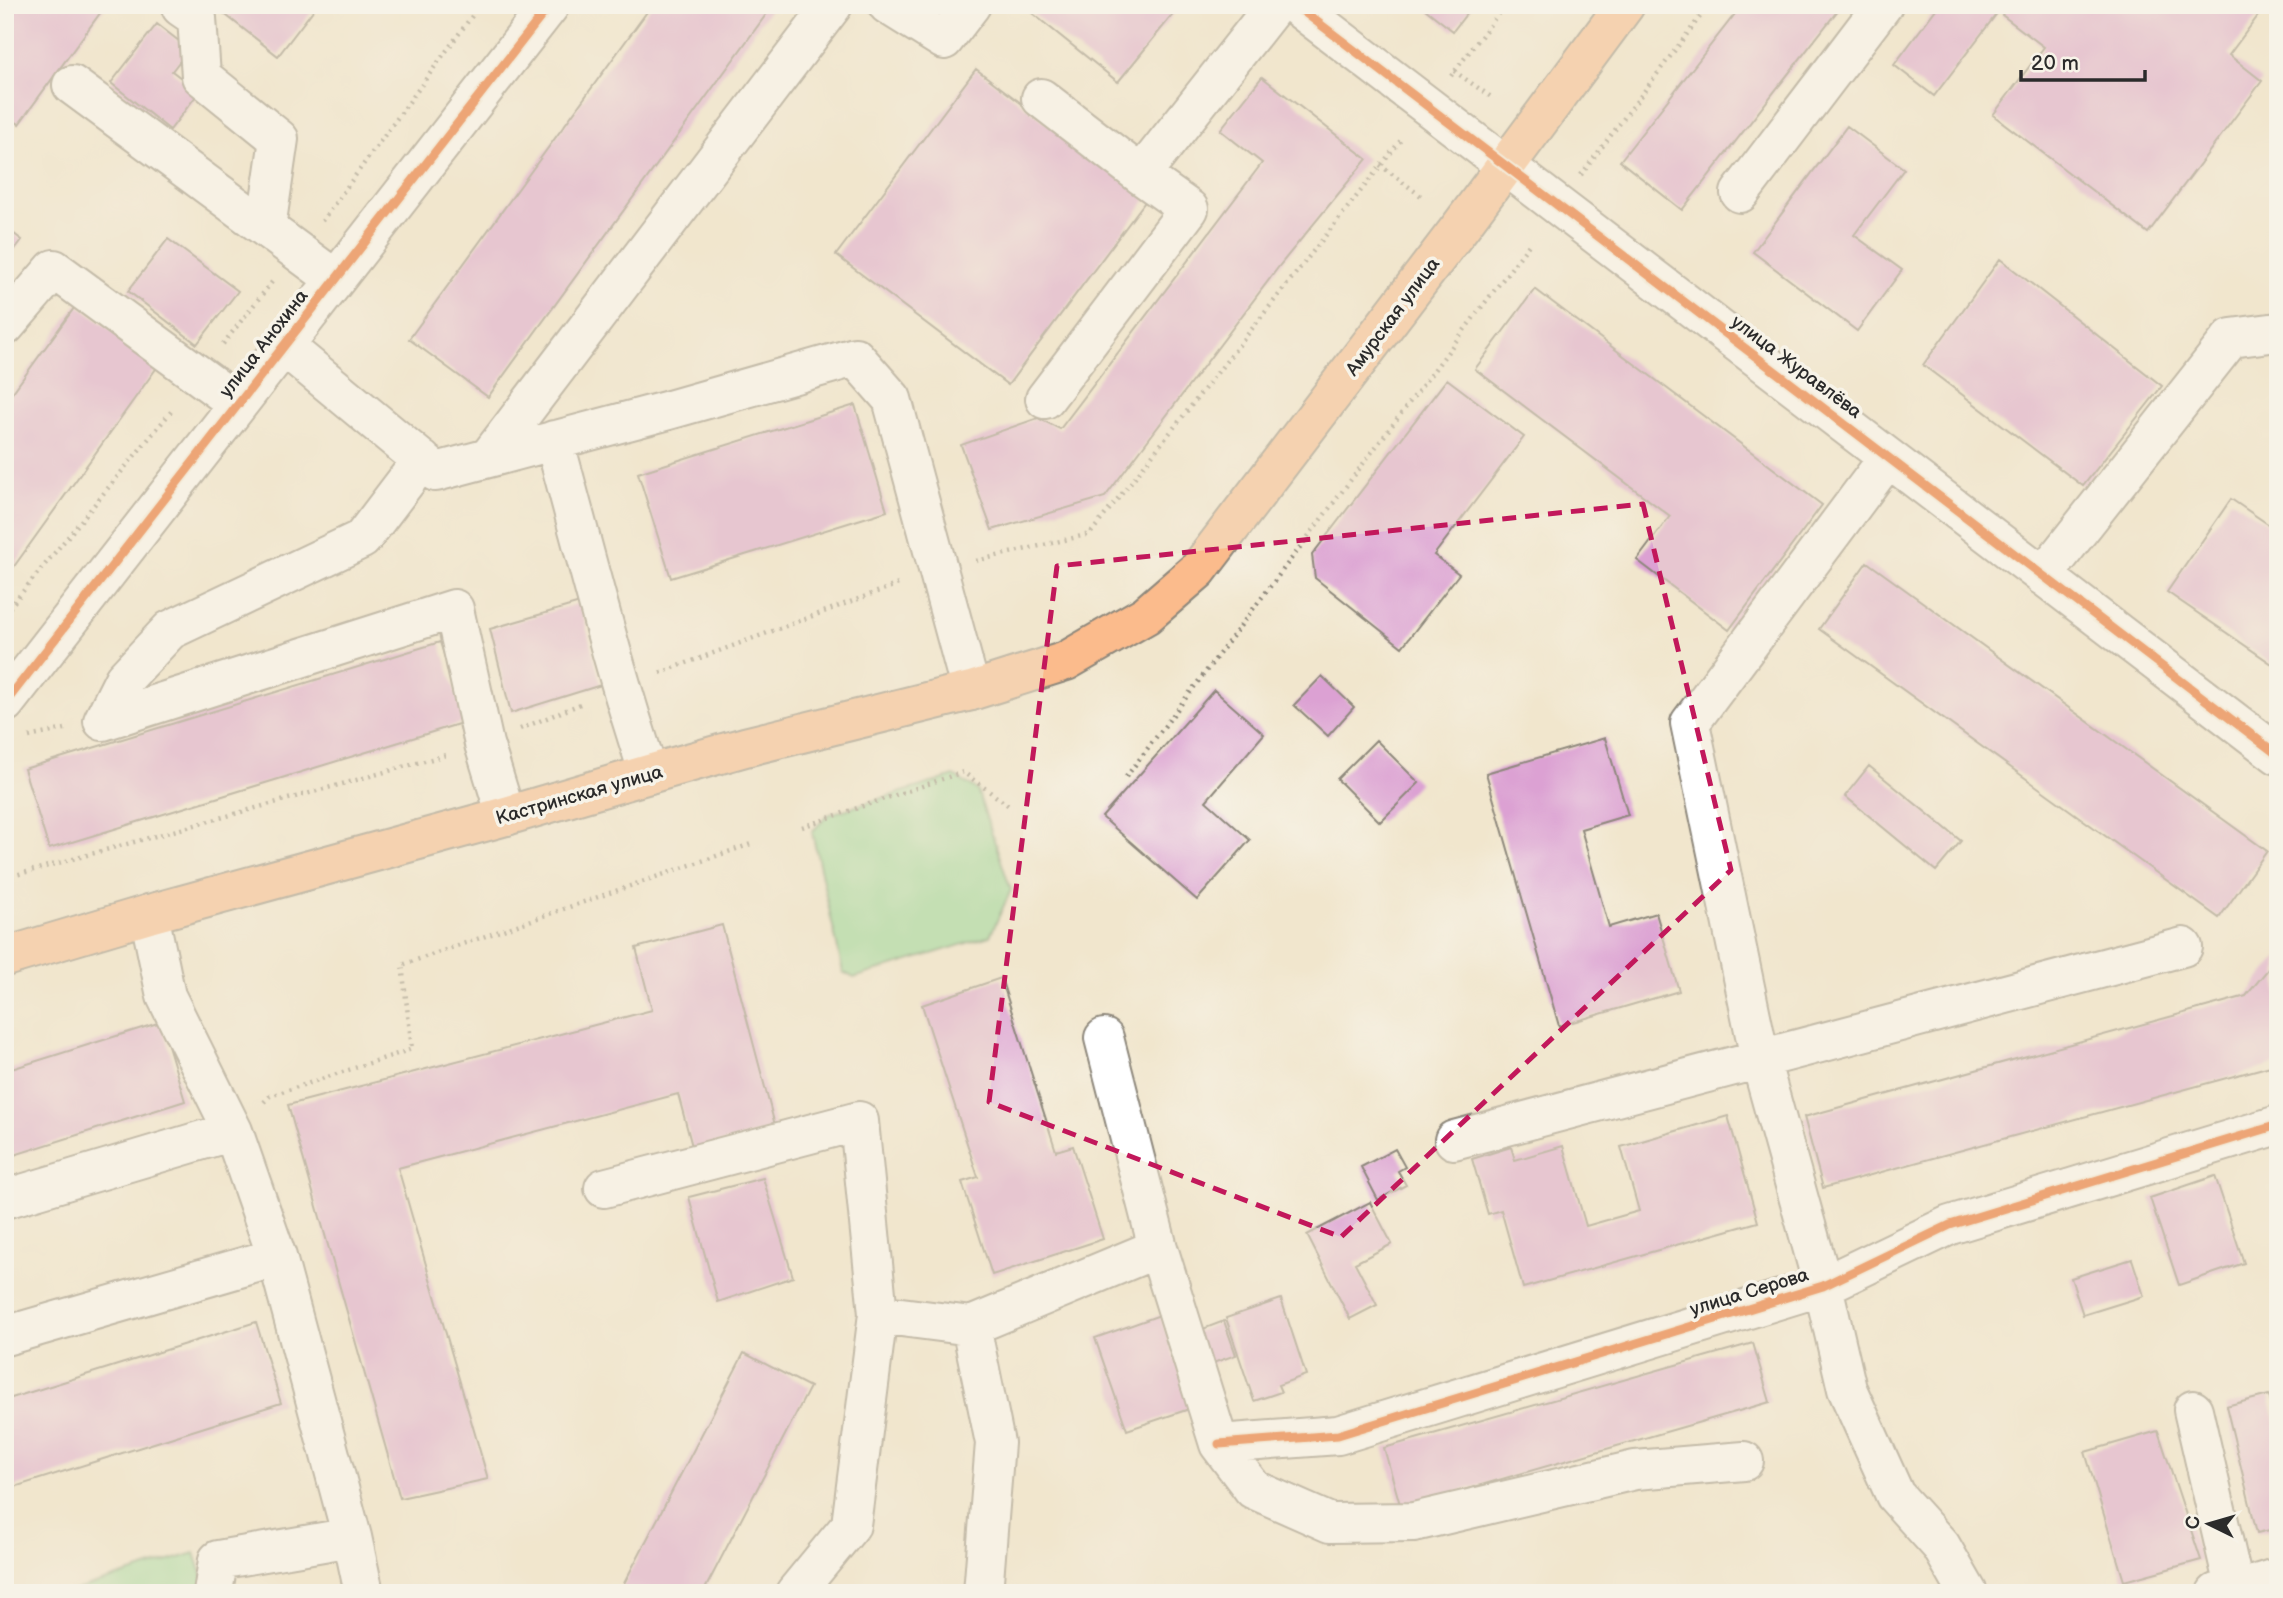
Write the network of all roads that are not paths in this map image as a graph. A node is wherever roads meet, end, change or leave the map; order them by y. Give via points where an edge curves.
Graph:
1 (182, 5) edge
2 (550, 5) edge
3 (833, 5) edge
4 (888, 5) edge
5 (971, 5) edge
6 (1275, 5) edge
7 (1295, 5) edge
8 (1625, 5) edge
9 (1883, 5) edge
10 (72, 85) dead end
11 (1041, 98) dead end
12 (1506, 166) junction
13 (1141, 175) junction
14 (1740, 193) dead end
15 (266, 228) junction
16 (335, 279) junction
17 (5, 326) edge
18 (2278, 332) edge
19 (284, 346) junction
20 (1045, 399) dead end
21 (238, 404) junction
22 (554, 440) junction
23 (489, 457) junction
24 (1888, 458) junction
25 (422, 460) junction
26 (2043, 576) junction
27 (1146, 615) joint
28 (971, 691) junction
29 (5, 703) edge
30 (2278, 755) edge
31 (649, 774) junction
32 (506, 816) junction
33 (149, 914) junction
34 (2183, 947) dead end
35 (5, 957) edge
36 (1104, 1038) dead end
37 (1760, 1059) junction
38 (2278, 1125) edge
39 (233, 1131) junction
40 (1454, 1140) dead end
41 (604, 1188) dead end
42 (5, 1199) edge
43 (1158, 1248) junction
44 (278, 1257) junction
45 (1823, 1286) junction
46 (878, 1314) junction
47 (971, 1326) junction
48 (5, 1336) edge
49 (2193, 1410) dead end
50 (1219, 1444) junction
51 (1744, 1461) dead end
52 (352, 1537) junction
53 (2278, 1577) edge
54 (2226, 1592) edge
55 (213, 1593) edge
56 (364, 1593) edge
57 (795, 1593) edge
58 (983, 1593) edge
59 (1968, 1593) edge

1 - 15 street via 197,18 201,76 279,139
2 - 16 street, улица Анохина
3 - 23 street
4 - 5 street via 944,40
6 - 13 street
7 - 12 street, улица Журавлёва
8 - 12 main road, Амурская улица
9 - 14 street
10 - 15 street
11 - 13 street
12 - 24 street, улица Журавлёва
12 - 27 main road, Амурская улица via 1198,570
13 - 20 street via 1189,209
15 - 16 street
16 - 19 street, улица Анохина
17 - 21 street via 54,269
18 - 26 street via 2231,338
19 - 21 street, улица Анохина
19 - 25 street
21 - 29 street, улица Анохина
22 - 23 street
22 - 28 street via 855,356 891,398
22 - 31 street via 620,688
23 - 25 street via 436,472
24 - 26 street, улица Журавлёва
24 - 37 street via 1690,723
25 - 32 street via 362,539 170,630 124,679 103,721 454,609 484,744
26 - 30 street, улица Журавлёва
27 - 28 main road, Кастринская улица via 1066,661
28 - 31 main road, Кастринская улица
31 - 32 main road, Кастринская улица
32 - 33 main road, Кастринская улица
33 - 35 main road, Кастринская улица
33 - 39 street via 166,996
34 - 37 street
36 - 43 street
37 - 40 street
37 - 45 street
38 - 45 street, улица Серова via 1950,1225
39 - 42 street
39 - 44 street
41 - 46 street via 859,1121
43 - 47 street
43 - 50 street
44 - 48 street
44 - 52 street
45 - 50 street, улица Серова via 1338,1435
45 - 59 street via 1847,1390 1895,1495 1941,1546
46 - 47 street
46 - 57 street via 851,1525
47 - 58 street via 995,1443
49 - 54 street
50 - 51 street via 1253,1489 1330,1523 1414,1522 1635,1470
52 - 55 street via 218,1560
52 - 56 street
53 - 54 street

